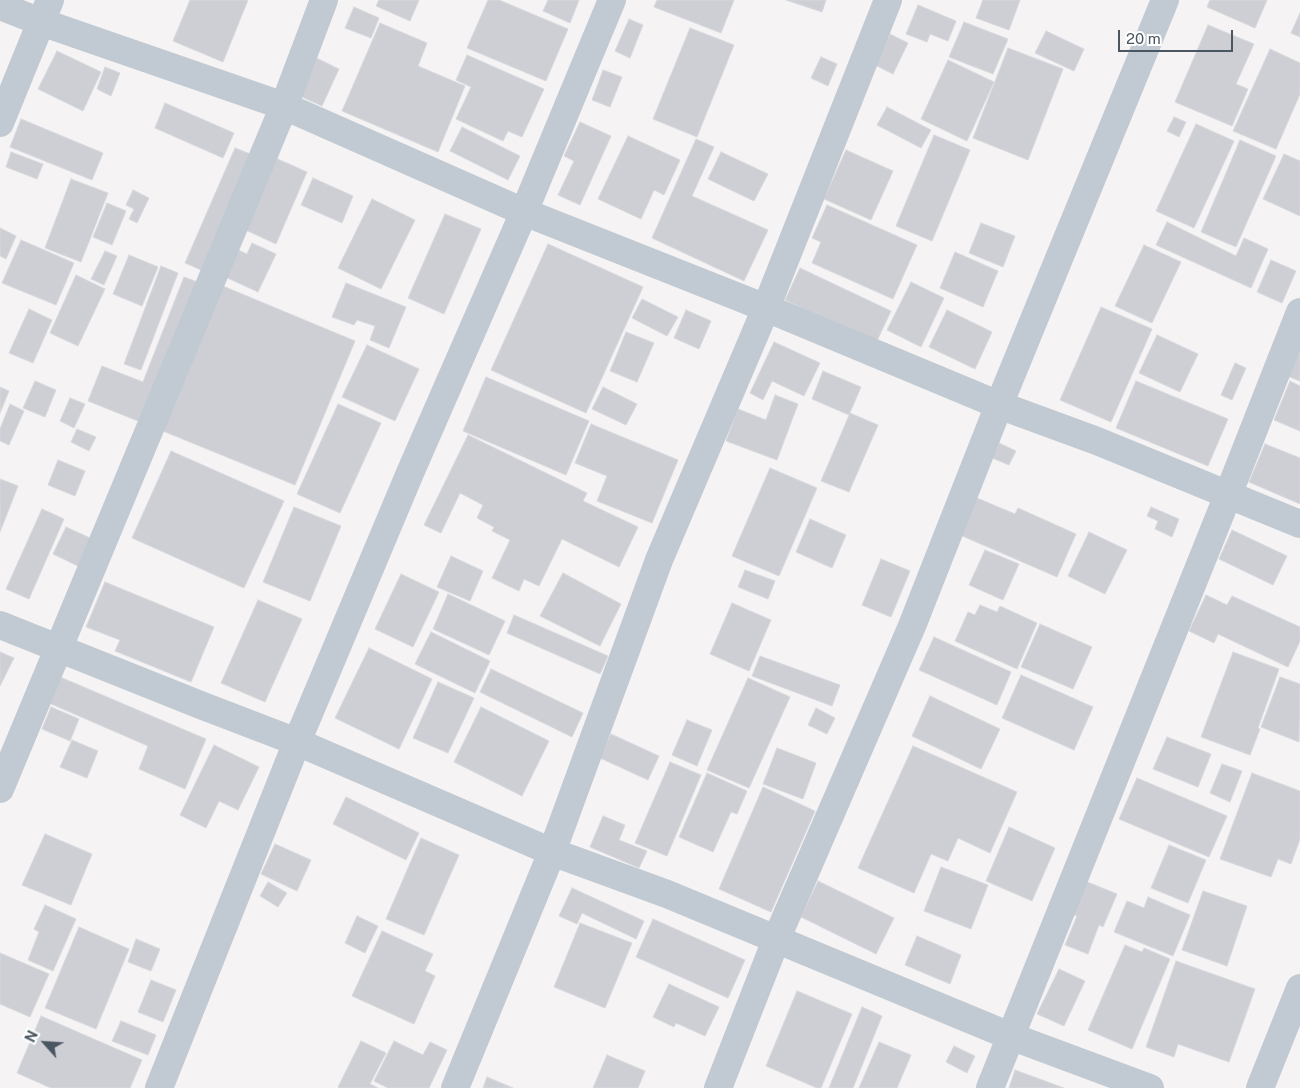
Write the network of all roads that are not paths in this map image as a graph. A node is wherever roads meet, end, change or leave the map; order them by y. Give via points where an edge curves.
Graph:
1 (324, 0) edge
2 (612, 0) edge
3 (888, 0) edge
4 (1165, 0) edge
5 (0, 6) edge
6 (45, 11) edge
7 (284, 106) junction
8 (0, 123) edge
9 (524, 212) junction
10 (766, 308) junction
11 (1300, 312) edge
12 (999, 405) junction
13 (1228, 495) junction
14 (1300, 524) edge
15 (0, 625) edge
16 (60, 648) junction
17 (297, 742) junction
18 (0, 789) edge
19 (552, 852) junction
20 (776, 940) junction
21 (1300, 988) edge
22 (1010, 1036) junction
23 (159, 1088) edge
24 (455, 1088) edge
25 (718, 1088) edge
26 (990, 1088) edge
27 (1150, 1088) edge
28 (1260, 1088) edge

1 - 7 street
2 - 9 street
3 - 10 street
4 - 12 street
5 - 6 street
6 - 7 street
6 - 8 street
7 - 9 street
7 - 16 street
9 - 10 street
9 - 17 street
10 - 12 street
10 - 19 street via 659,560
11 - 13 street
12 - 13 street
12 - 20 street via 912,626
13 - 14 street
13 - 22 street
15 - 16 street
16 - 17 street
16 - 18 street
17 - 19 street
17 - 23 street
19 - 20 street via 667,894
19 - 24 street
20 - 22 street
20 - 25 street
21 - 28 street
22 - 26 street
22 - 27 street

